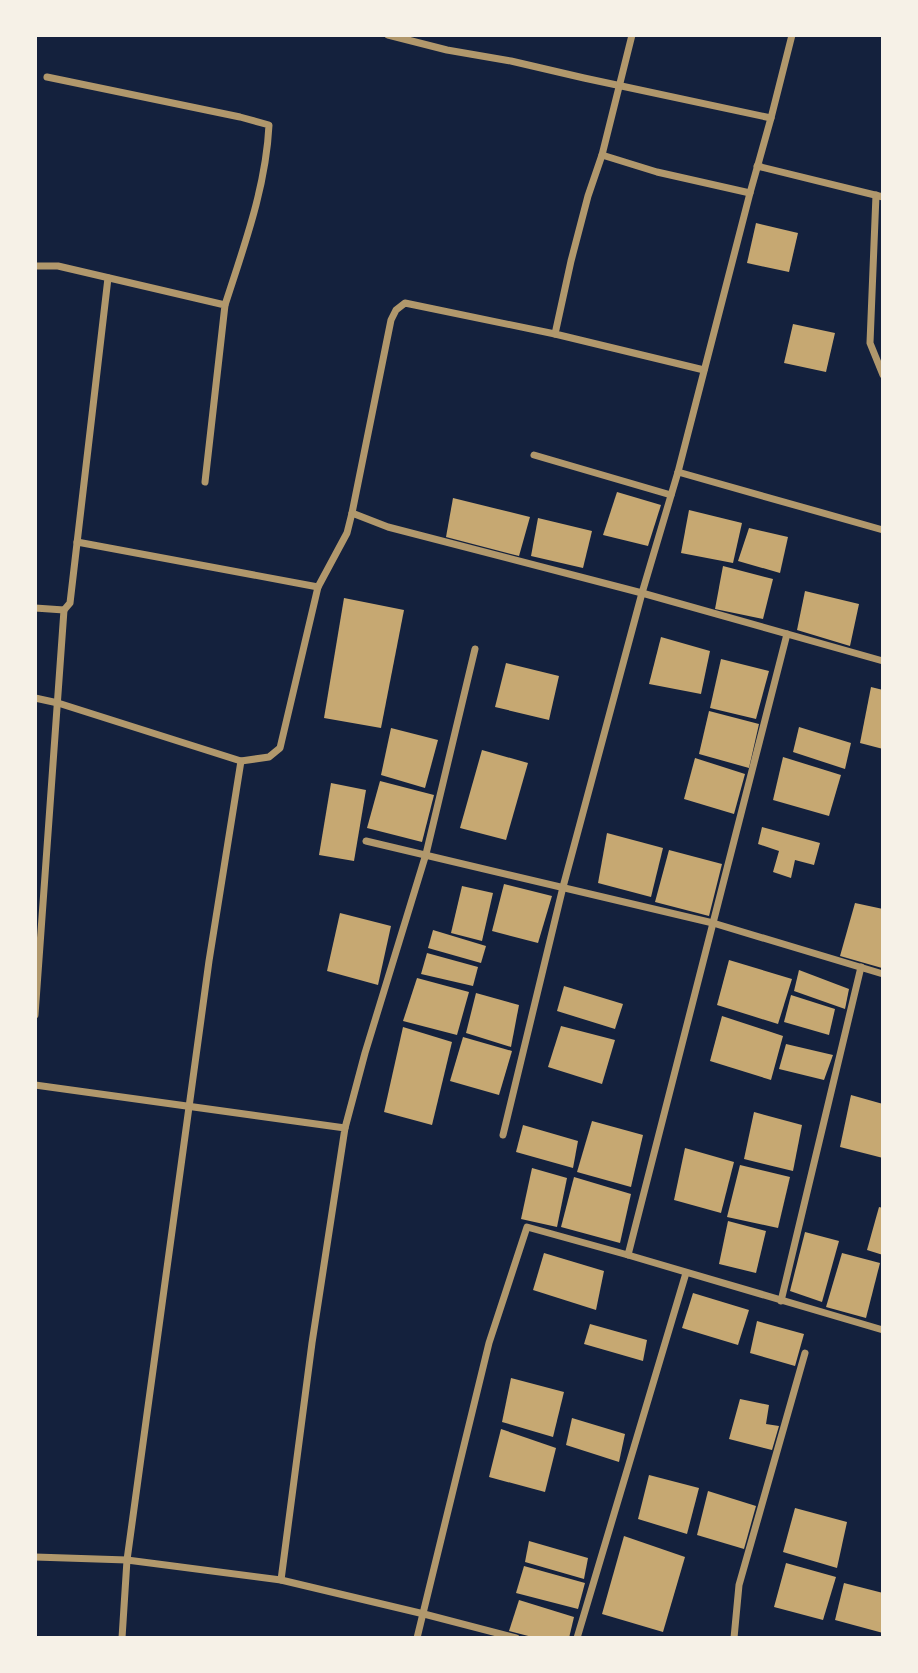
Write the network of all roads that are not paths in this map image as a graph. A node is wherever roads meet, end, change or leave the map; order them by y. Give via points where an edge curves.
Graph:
1 (388, 35) edge
2 (632, 35) edge
3 (792, 35) edge
4 (47, 78) dead end
5 (619, 85) junction
6 (771, 118) junction
7 (602, 155) junction
8 (757, 166) junction
9 (750, 193) junction
10 (880, 196) edge
11 (35, 266) edge
12 (108, 278) junction
13 (225, 305) junction
14 (555, 334) junction
15 (704, 370) junction
16 (883, 374) edge
17 (534, 455) dead end
18 (678, 472) junction
19 (205, 481) dead end
20 (671, 495) junction
21 (352, 513) junction
22 (883, 530) edge
23 (77, 542) junction
24 (318, 587) junction
25 (642, 593) junction
26 (35, 608) edge
27 (64, 610) junction
28 (787, 634) junction
29 (475, 649) dead end
30 (883, 661) edge
31 (35, 698) edge
32 (58, 703) junction
33 (242, 761) junction
34 (366, 841) dead end
35 (426, 854) junction
36 (563, 887) junction
37 (713, 923) junction
38 (861, 967) junction
39 (883, 974) edge
40 (35, 1015) edge
41 (35, 1085) edge
42 (189, 1107) junction
43 (345, 1128) junction
44 (503, 1135) dead end
45 (628, 1255) junction
46 (686, 1273) junction
47 (781, 1301) junction
48 (883, 1330) edge
49 (805, 1353) dead end
50 (35, 1557) edge
51 (127, 1560) junction
52 (281, 1580) junction
53 (424, 1614) junction
54 (122, 1638) edge
55 (417, 1638) edge
56 (516, 1638) edge
57 (577, 1638) edge
58 (734, 1638) edge

1 - 5 street
2 - 5 street
3 - 6 street
4 - 13 street via 269,125 251,223
5 - 6 street
5 - 7 street
6 - 8 street
7 - 9 street
7 - 14 street
8 - 9 street
8 - 10 street
9 - 15 street
10 - 16 street via 870,343
11 - 12 street via 58,266
12 - 13 street
12 - 23 street
13 - 19 street
14 - 15 street
14 - 21 street via 405,303 396,310
15 - 18 street
17 - 20 street
18 - 20 street
18 - 22 street
20 - 25 street
21 - 24 street via 347,533
21 - 25 street via 388,527
23 - 24 street
23 - 27 street via 69,603
24 - 33 street via 280,748 268,757
25 - 28 street
25 - 36 street
26 - 27 street
27 - 32 street
28 - 30 street
28 - 37 street
29 - 35 street
31 - 32 street
32 - 33 street
32 - 40 street
33 - 42 street
34 - 35 street
35 - 36 street
35 - 43 street
36 - 37 street
36 - 44 street
37 - 38 street
37 - 45 street
38 - 39 street
38 - 47 street
41 - 42 street
42 - 43 street
42 - 51 street
43 - 52 street
45 - 46 street
45 - 53 street via 527,1227 489,1343
46 - 47 street
46 - 57 street
47 - 48 street
49 - 58 street via 739,1585
50 - 51 street
51 - 52 street
51 - 54 street
52 - 53 street
53 - 55 street
53 - 56 street

